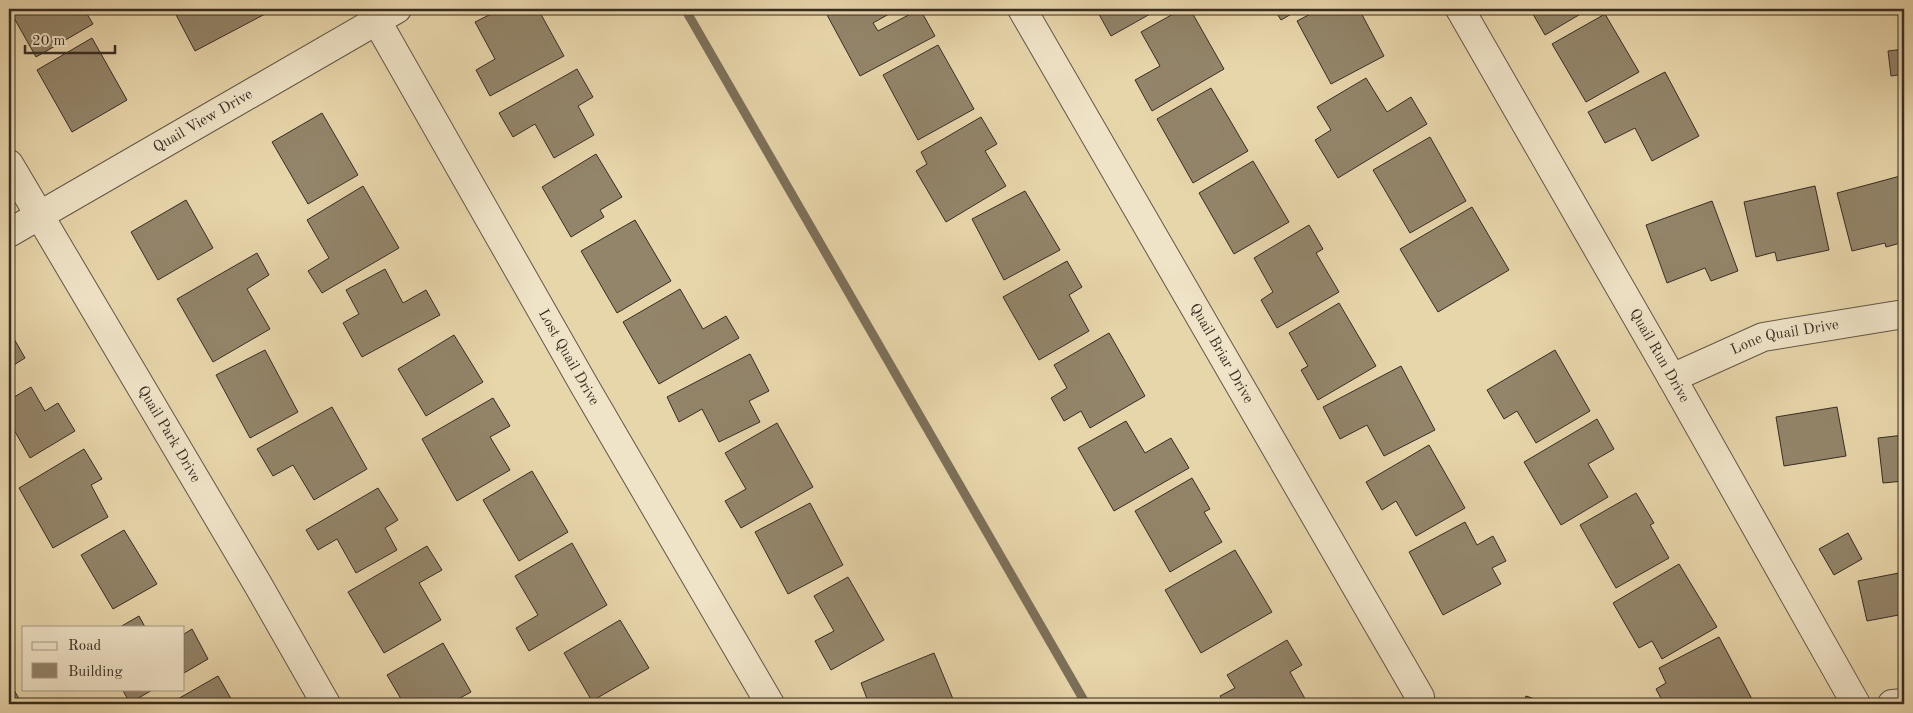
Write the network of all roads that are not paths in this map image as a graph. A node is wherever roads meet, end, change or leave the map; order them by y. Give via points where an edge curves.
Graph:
1 (1022, 9) edge
2 (1460, 9) edge
3 (382, 13) edge
4 (9, 164) edge
5 (38, 216) junction
6 (9, 234) edge
7 (1904, 314) edge
8 (1672, 378) junction
9 (1420, 696) dead end
10 (1904, 702) edge
11 (326, 704) edge
12 (770, 704) edge
13 (1856, 704) edge
14 (1892, 704) edge

1 - 9 street, Quail Briar Drive
2 - 8 street, Quail Run Drive
3 - 5 street, Quail View Drive
3 - 12 street, Lost Quail Drive via 584,385
4 - 5 street, Quail Park Drive
5 - 6 street, Quail View Drive
5 - 11 street, Quail Park Drive
7 - 8 street, Lone Quail Drive via 1763,338
8 - 13 street, Quail Run Drive
10 - 14 street

